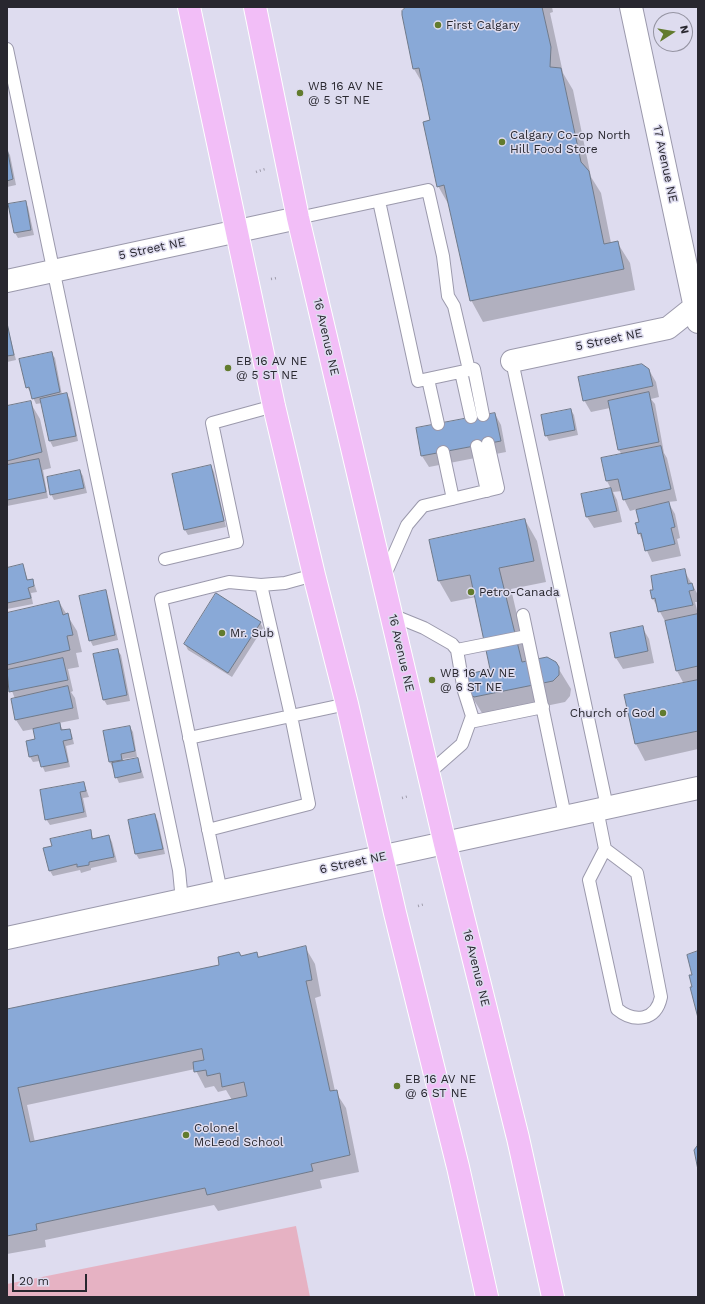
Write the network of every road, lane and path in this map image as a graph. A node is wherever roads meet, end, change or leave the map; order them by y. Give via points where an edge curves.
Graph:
1 (189, 7) edge
2 (255, 7) edge
3 (631, 7) edge
4 (7, 49) edge
5 (266, 169) dead end
6 (256, 172) dead end
7 (378, 200) junction
8 (298, 218) junction
9 (237, 230) junction
10 (52, 271) junction
11 (7, 281) edge
12 (697, 311) edge
13 (512, 361) joint
14 (468, 370) junction
15 (428, 379) junction
16 (274, 406) junction
17 (477, 416) dead end
18 (438, 424) dead end
19 (483, 444) dead end
20 (443, 452) dead end
21 (453, 499) junction
22 (165, 559) dead end
23 (314, 575) junction
24 (383, 578) junction
25 (261, 585) junction
26 (392, 615) junction
27 (523, 615) dead end
28 (527, 636) junction
29 (457, 650) junction
30 (347, 704) junction
31 (543, 707) junction
32 (291, 716) junction
33 (470, 722) junction
34 (189, 738) junction
35 (429, 773) junction
36 (698, 788) edge
37 (410, 796) dead end
38 (402, 798) dead end
39 (602, 808) junction
40 (565, 816) junction
41 (208, 830) junction
42 (446, 844) junction
43 (605, 849) junction
44 (382, 857) junction
45 (221, 892) junction
46 (182, 901) junction
47 (425, 904) dead end
48 (417, 906) dead end
49 (7, 938) edge
50 (486, 1297) edge
51 (553, 1297) edge

1 - 9 highway
2 - 8 highway, 16 Avenue NE
3 - 12 street, 17 Avenue NE
4 - 10 lane
5 - 6 path
7 - 8 lane
7 - 14 lane via 428,190 444,256 448,296 454,306
7 - 15 lane via 418,381
8 - 9 street, 5 Street NE
8 - 24 highway, 16 Avenue NE
9 - 10 street, 5 Street NE
9 - 16 highway
10 - 11 street, 5 Street NE
10 - 46 lane via 179,870
12 - 13 street, 5 Street NE via 668,328
13 - 39 lane
14 - 15 lane
14 - 17 lane
15 - 18 lane
16 - 22 lane via 212,424 237,542
16 - 23 highway
19 - 21 lane via 498,488
20 - 21 lane
21 - 24 lane via 423,506 408,525
23 - 25 lane via 285,583
23 - 30 highway
24 - 26 highway, 16 Avenue NE
25 - 32 lane
25 - 34 lane via 229,582 160,599
26 - 29 lane via 424,628 452,644
26 - 35 highway, 16 Avenue NE
27 - 28 lane
28 - 29 lane
28 - 31 lane
29 - 33 lane via 464,691 472,716
30 - 32 lane
30 - 44 highway
31 - 33 lane
31 - 40 lane
32 - 34 lane
32 - 41 lane via 309,804
33 - 35 lane via 462,744
34 - 41 lane
35 - 42 highway, 16 Avenue NE
36 - 39 street, 6 Street NE
37 - 38 path
39 - 40 street, 6 Street NE
39 - 43 lane
40 - 42 street, 6 Street NE
41 - 45 lane
42 - 44 street, 6 Street NE
42 - 51 highway, 16 Avenue NE via 518,1138
43 - 43 lane via 637,873 661,997 659,1007 652,1014 642,1018 624,1015 617,1009 589,880
44 - 45 street, 6 Street NE
44 - 50 highway via 458,1167
45 - 46 street, 6 Street NE
46 - 49 street, 6 Street NE
47 - 48 path

